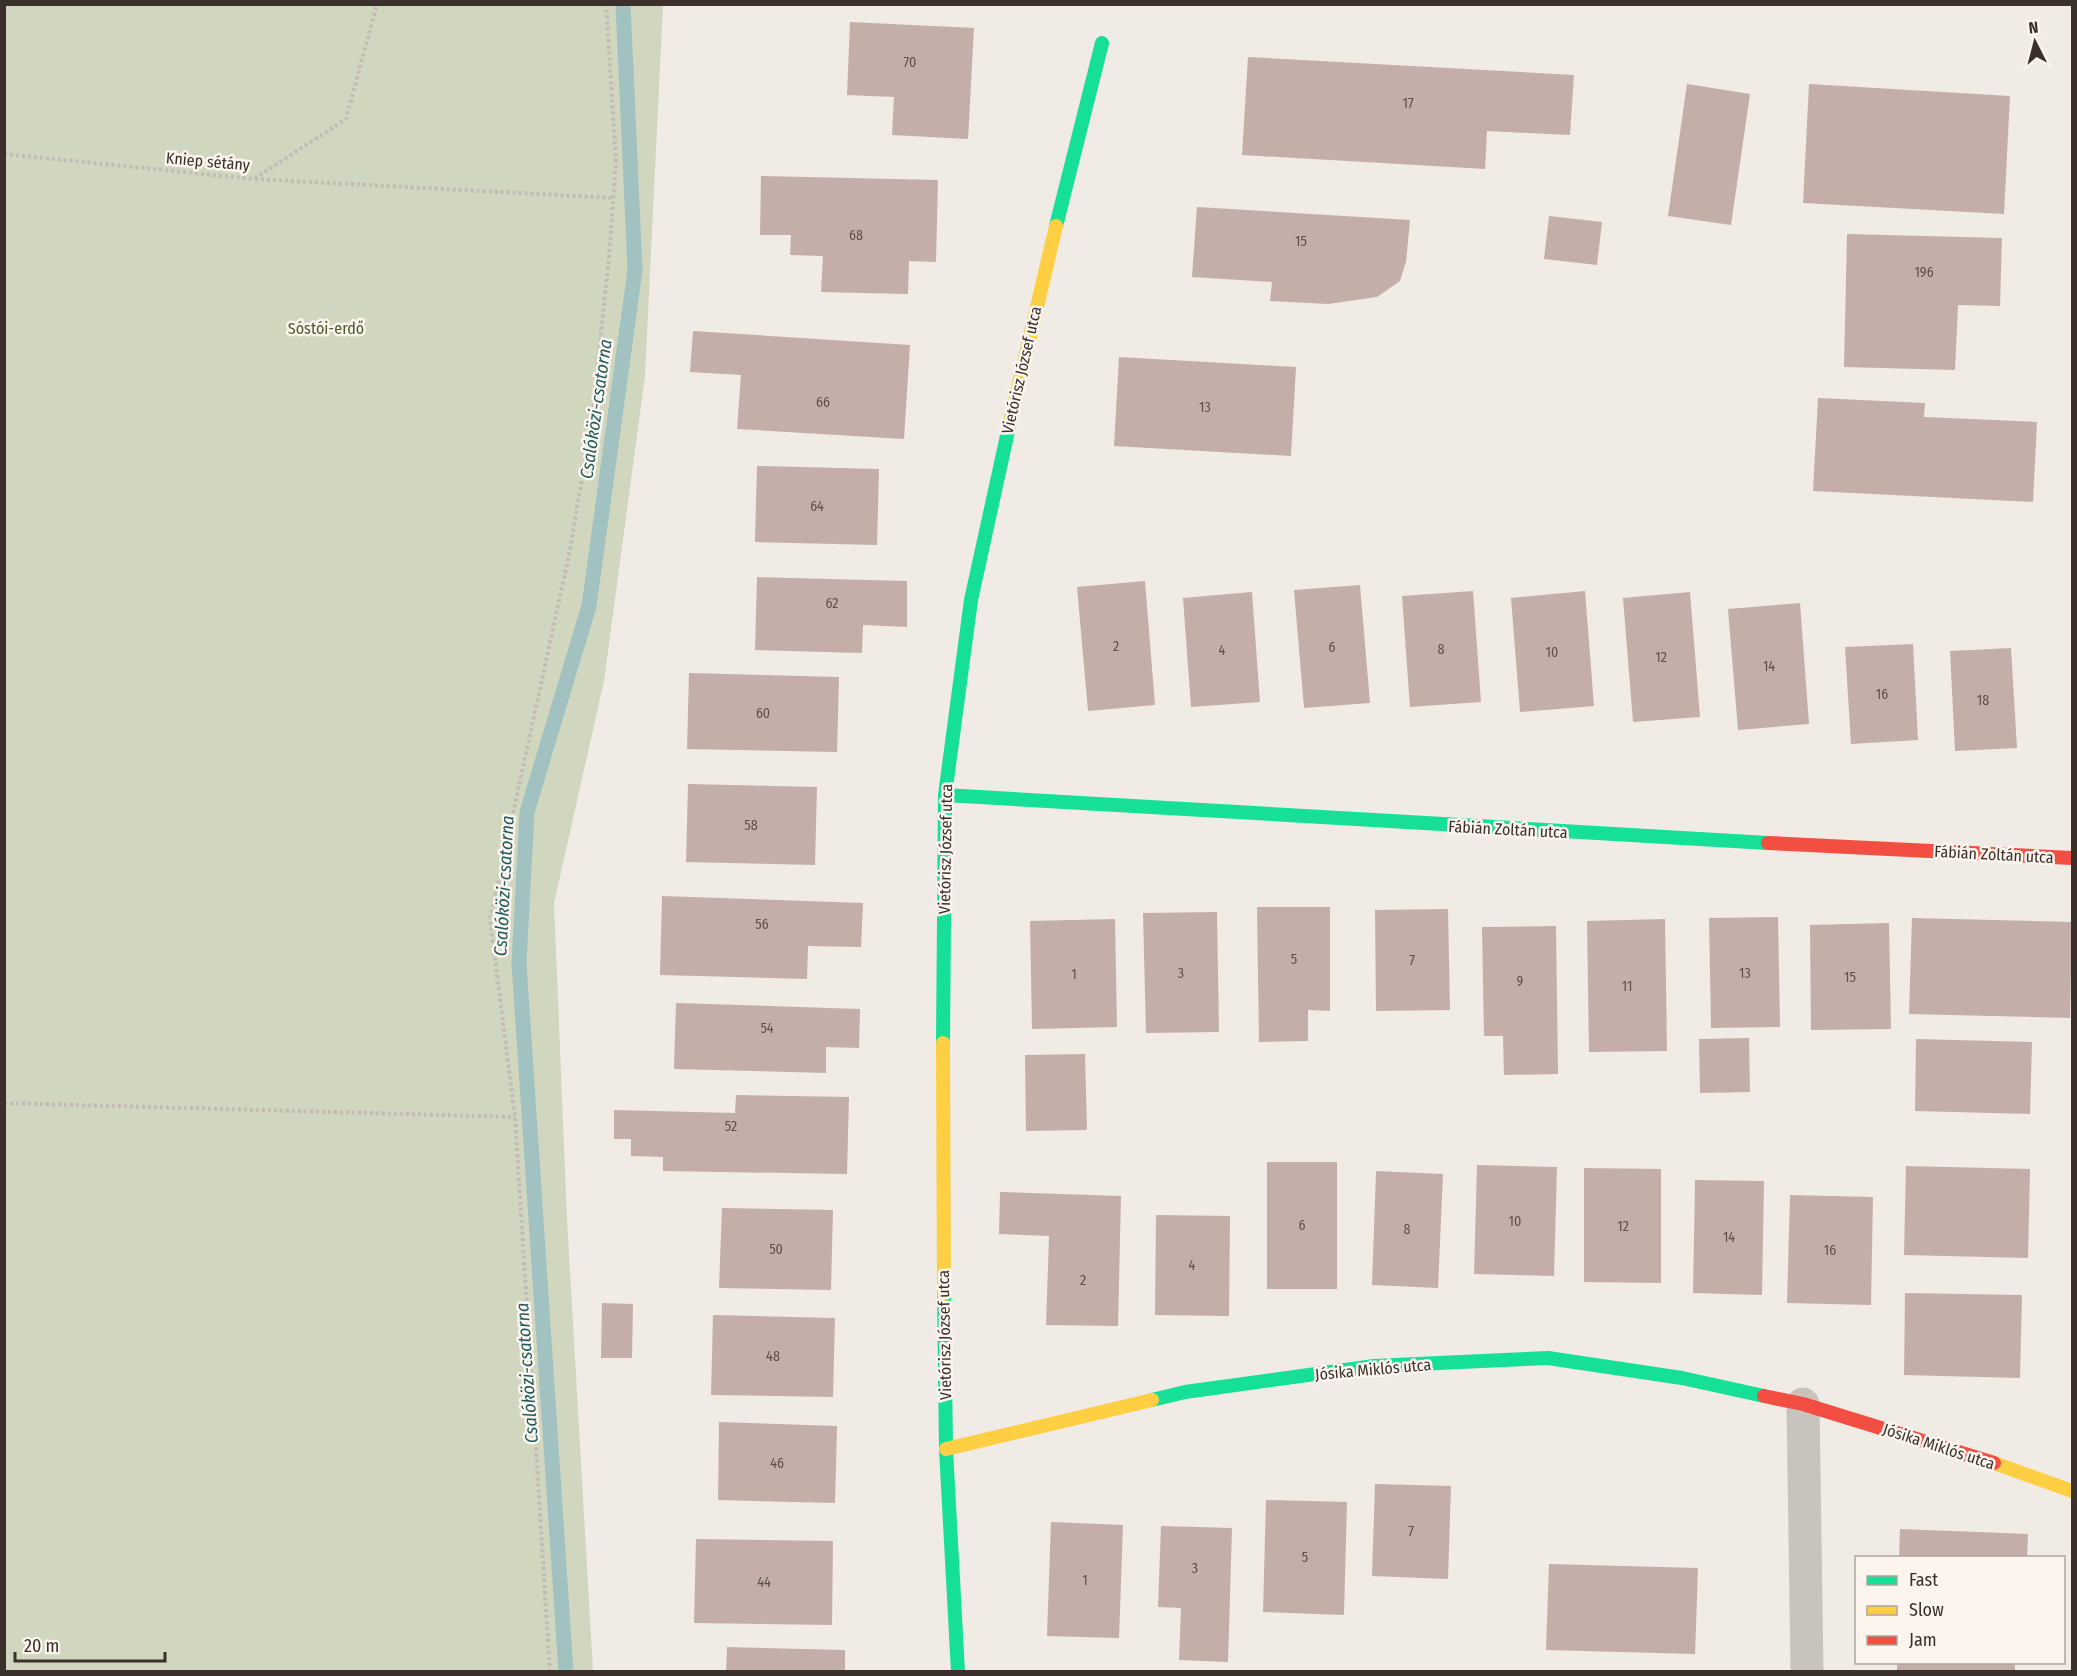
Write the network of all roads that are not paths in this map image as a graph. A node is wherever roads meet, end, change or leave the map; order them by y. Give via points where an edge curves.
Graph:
1 (1102, 44) dead end
2 (945, 795) junction
3 (2073, 858) edge
4 (1803, 1404) junction
5 (946, 1449) junction
6 (2073, 1491) edge
7 (958, 1671) edge
8 (1807, 1671) edge

1 - 2 street, Vietórisz József utca via 1027,341 971,600
2 - 3 street, Fábián Zoltán utca
2 - 5 street, Vietórisz József utca via 942,1117
4 - 5 street, Jósika Miklós utca via 1682,1378 1548,1358 1374,1366 1185,1392
4 - 6 street, Jósika Miklós utca via 1956,1449
4 - 8 street
5 - 7 street, Vietórisz József utca

